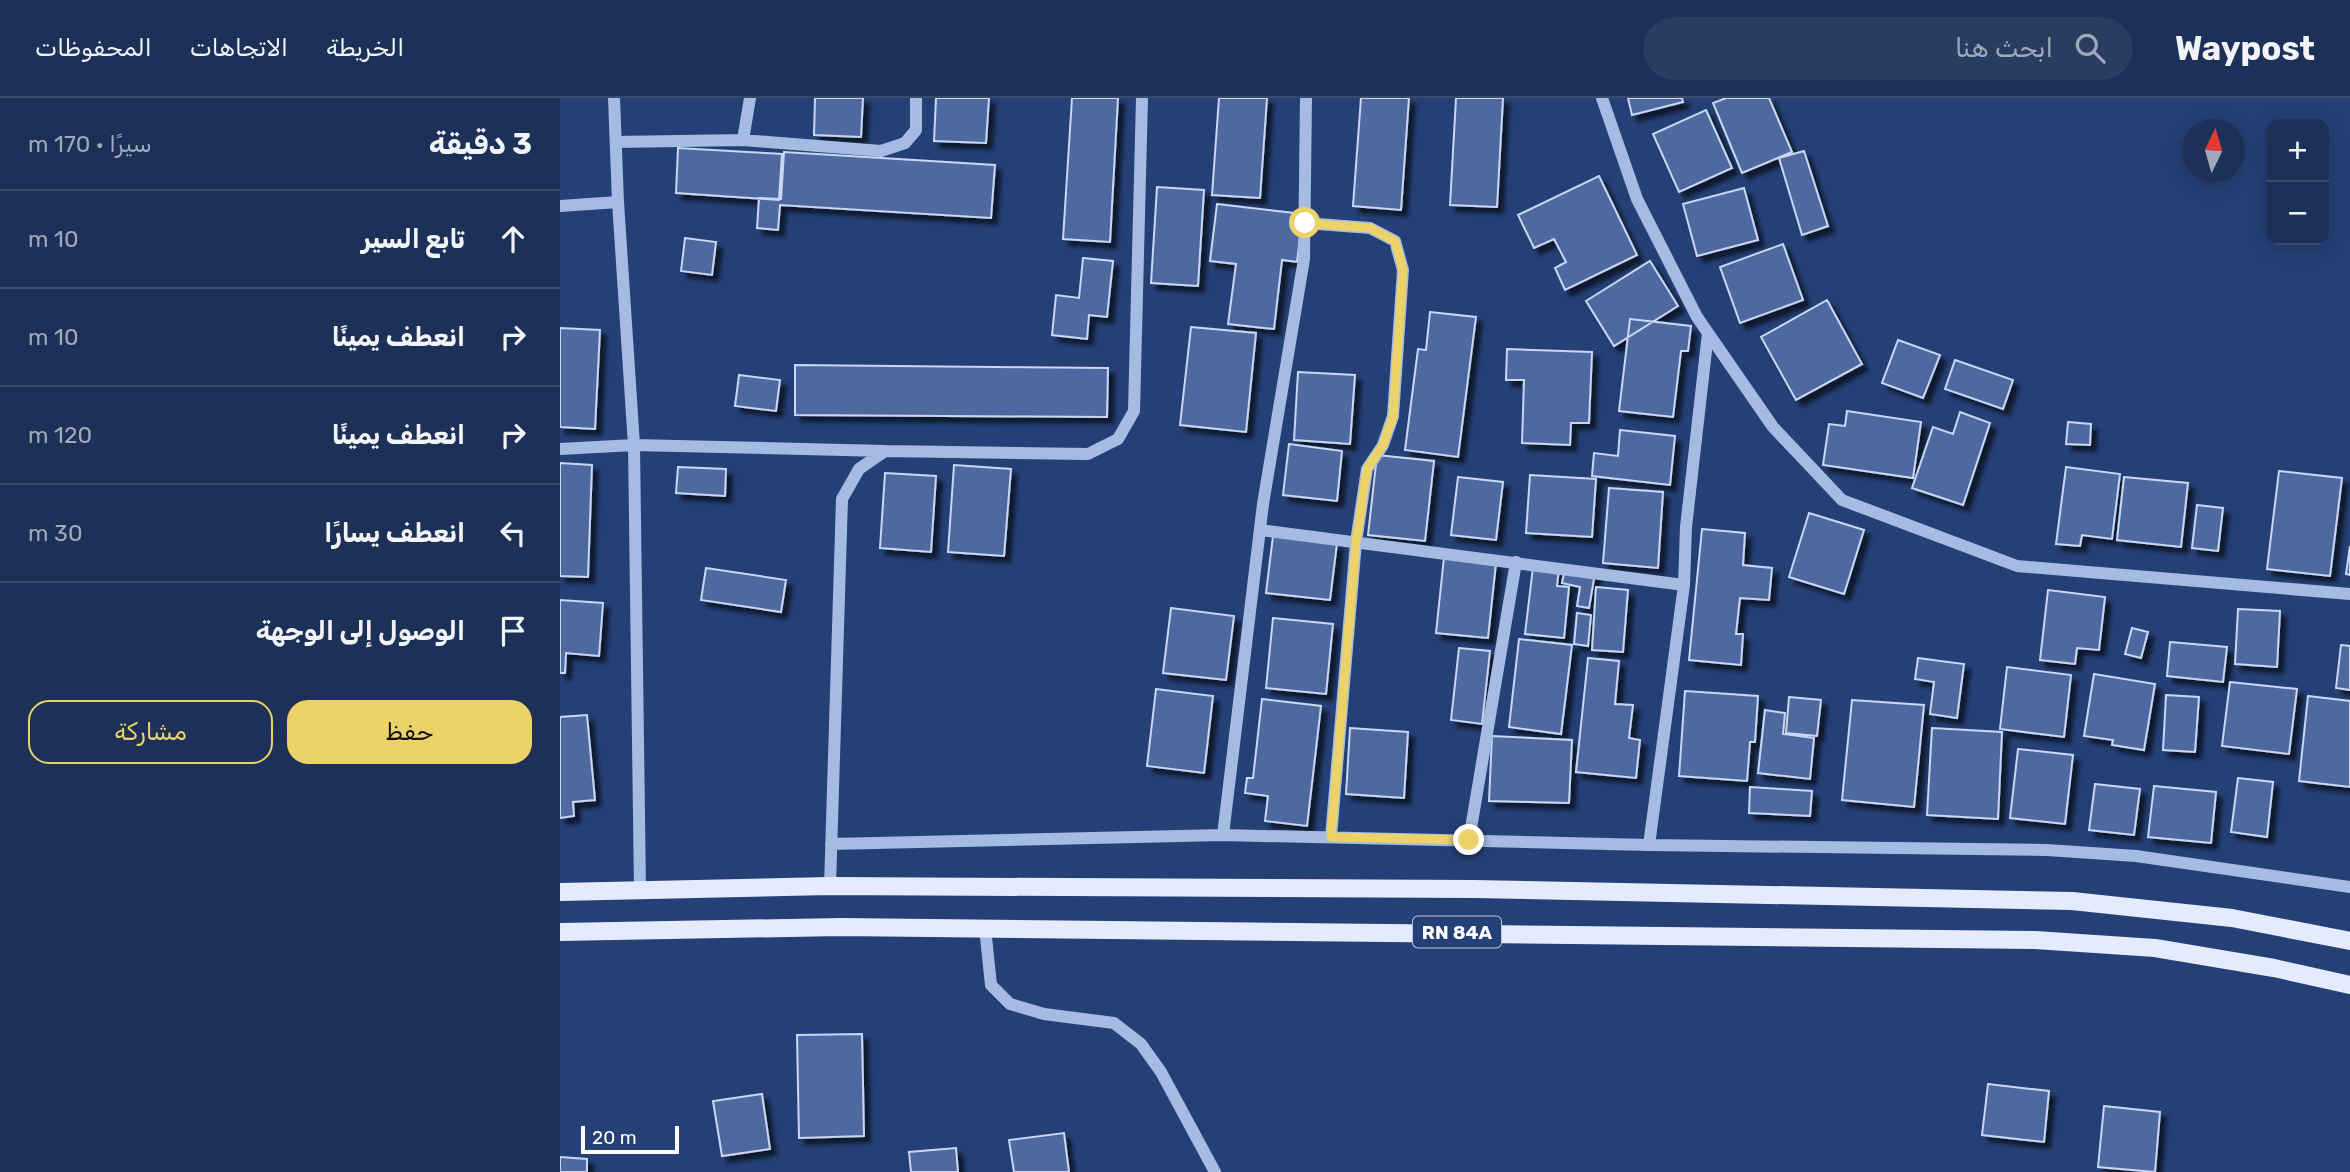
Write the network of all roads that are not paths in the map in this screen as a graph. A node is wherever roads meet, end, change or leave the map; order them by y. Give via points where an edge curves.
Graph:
1 (614, 98) edge
2 (750, 98) edge
3 (916, 98) edge
4 (1142, 98) edge
5 (1306, 98) edge
6 (1602, 98) edge
7 (743, 140) junction
8 (616, 142) junction
9 (618, 202) junction
10 (560, 206) edge
11 (1305, 223) junction
12 (1708, 333) junction
13 (634, 445) junction
14 (560, 449) edge
15 (885, 451) junction
16 (1260, 530) junction
17 (1356, 542) junction
18 (1516, 562) junction
19 (1684, 585) junction
20 (2350, 594) edge
21 (1223, 835) junction
22 (1331, 837) junction
23 (1469, 840) junction
24 (831, 844) junction
25 (1649, 845) junction
26 (830, 886) junction
27 (2350, 887) edge
28 (640, 890) junction
29 (560, 892) edge
30 (985, 928) junction
31 (560, 932) edge
32 (2350, 941) edge
33 (2350, 985) edge
34 (1215, 1172) edge

1 - 8 street
2 - 7 street
3 - 7 street via 916,130 905,143 881,151
4 - 15 street via 1134,411 1118,439 1088,454
5 - 11 street
6 - 12 street via 1637,199
7 - 8 street
8 - 9 street
9 - 10 street
9 - 13 street
11 - 16 street via 1304,259
11 - 17 street via 1370,228 1395,241 1403,270 1393,416 1383,445 1367,469
12 - 19 street via 1686,527
12 - 20 street via 1773,427 1842,500 2017,566
13 - 14 street
13 - 15 street
13 - 28 street
15 - 24 street via 859,469 842,499
16 - 17 street
16 - 21 street
17 - 18 street
17 - 22 street
18 - 19 street
18 - 23 street
19 - 25 street
21 - 22 street
21 - 24 street
22 - 23 street
23 - 25 street
24 - 26 street
25 - 27 street via 2059,851 2136,856
26 - 28 main road, RN 84A
26 - 32 main road, RN 84A via 1474,888 2072,901 2232,918
28 - 29 main road, RN 84A
30 - 31 main road, RN 84A
30 - 33 main road, RN 84A via 2035,940 2155,948
30 - 34 street via 991,985 1010,1004 1044,1014 1114,1023 1141,1044

